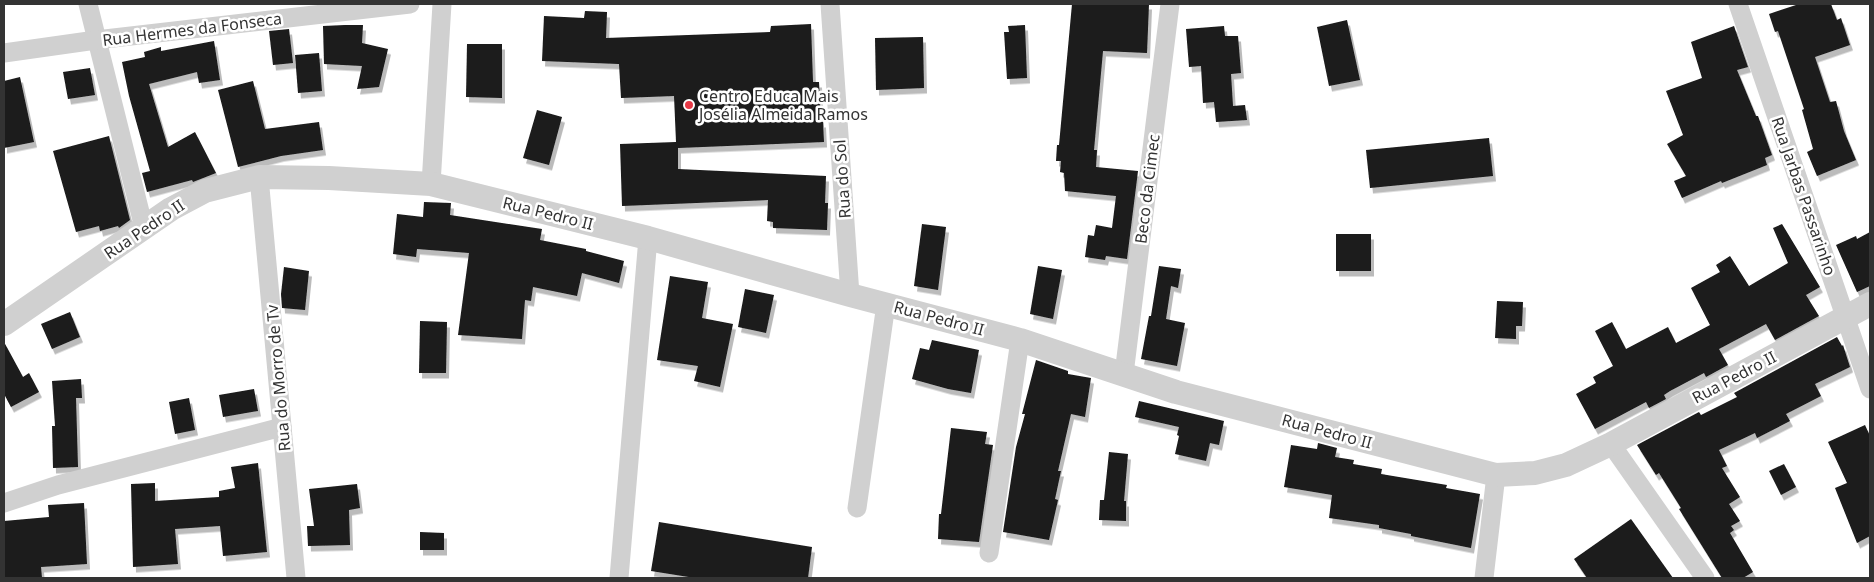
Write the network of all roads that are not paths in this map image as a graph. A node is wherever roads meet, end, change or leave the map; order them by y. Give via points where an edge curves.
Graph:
1 (88, 4) edge
2 (410, 4) edge
3 (442, 4) edge
4 (830, 4) edge
5 (1170, 4) edge
6 (1738, 4) edge
7 (96, 40) junction
8 (4, 53) edge
9 (260, 177) junction
10 (430, 184) junction
11 (144, 228) junction
12 (648, 238) junction
13 (850, 295) junction
14 (886, 304) junction
15 (1870, 304) edge
16 (1845, 317) junction
17 (4, 324) edge
18 (1020, 340) junction
19 (1124, 374) junction
20 (1870, 389) edge
21 (282, 427) junction
22 (1611, 444) junction
23 (1496, 475) junction
24 (4, 503) edge
25 (857, 508) dead end
26 (989, 553) dead end
27 (296, 578) edge
28 (619, 578) edge
29 (1484, 578) edge
30 (1705, 578) edge

1 - 7 street
2 - 7 street, Rua Hermes da Fonseca
3 - 10 street
4 - 13 street, Rua do Sol
5 - 19 street, Beco da Cimec
6 - 16 street, Rua Jarbas Passarinho
7 - 8 street, Rua Hermes da Fonseca
7 - 11 street
9 - 10 street, Rua Pedro II
9 - 11 street, Rua Pedro II via 205,192 170,209
9 - 21 street, Rua do Morro de Tv
10 - 12 street, Rua Pedro II
11 - 17 street, Rua Pedro II
12 - 13 street, Rua Pedro II
12 - 28 street
13 - 14 street, Rua Pedro II
14 - 18 street, Rua Pedro II
14 - 25 street
15 - 16 street, Rua Pedro II
16 - 20 street, Rua Jarbas Passarinho
16 - 22 street, Rua Pedro II
18 - 19 street, Rua Pedro II
18 - 26 street
19 - 23 street, Rua Pedro II via 1176,392
21 - 24 street via 58,485
21 - 27 street, Rua do Morro de Tv
22 - 23 street, Rua Pedro II via 1566,465 1535,473
22 - 30 street
23 - 29 street

